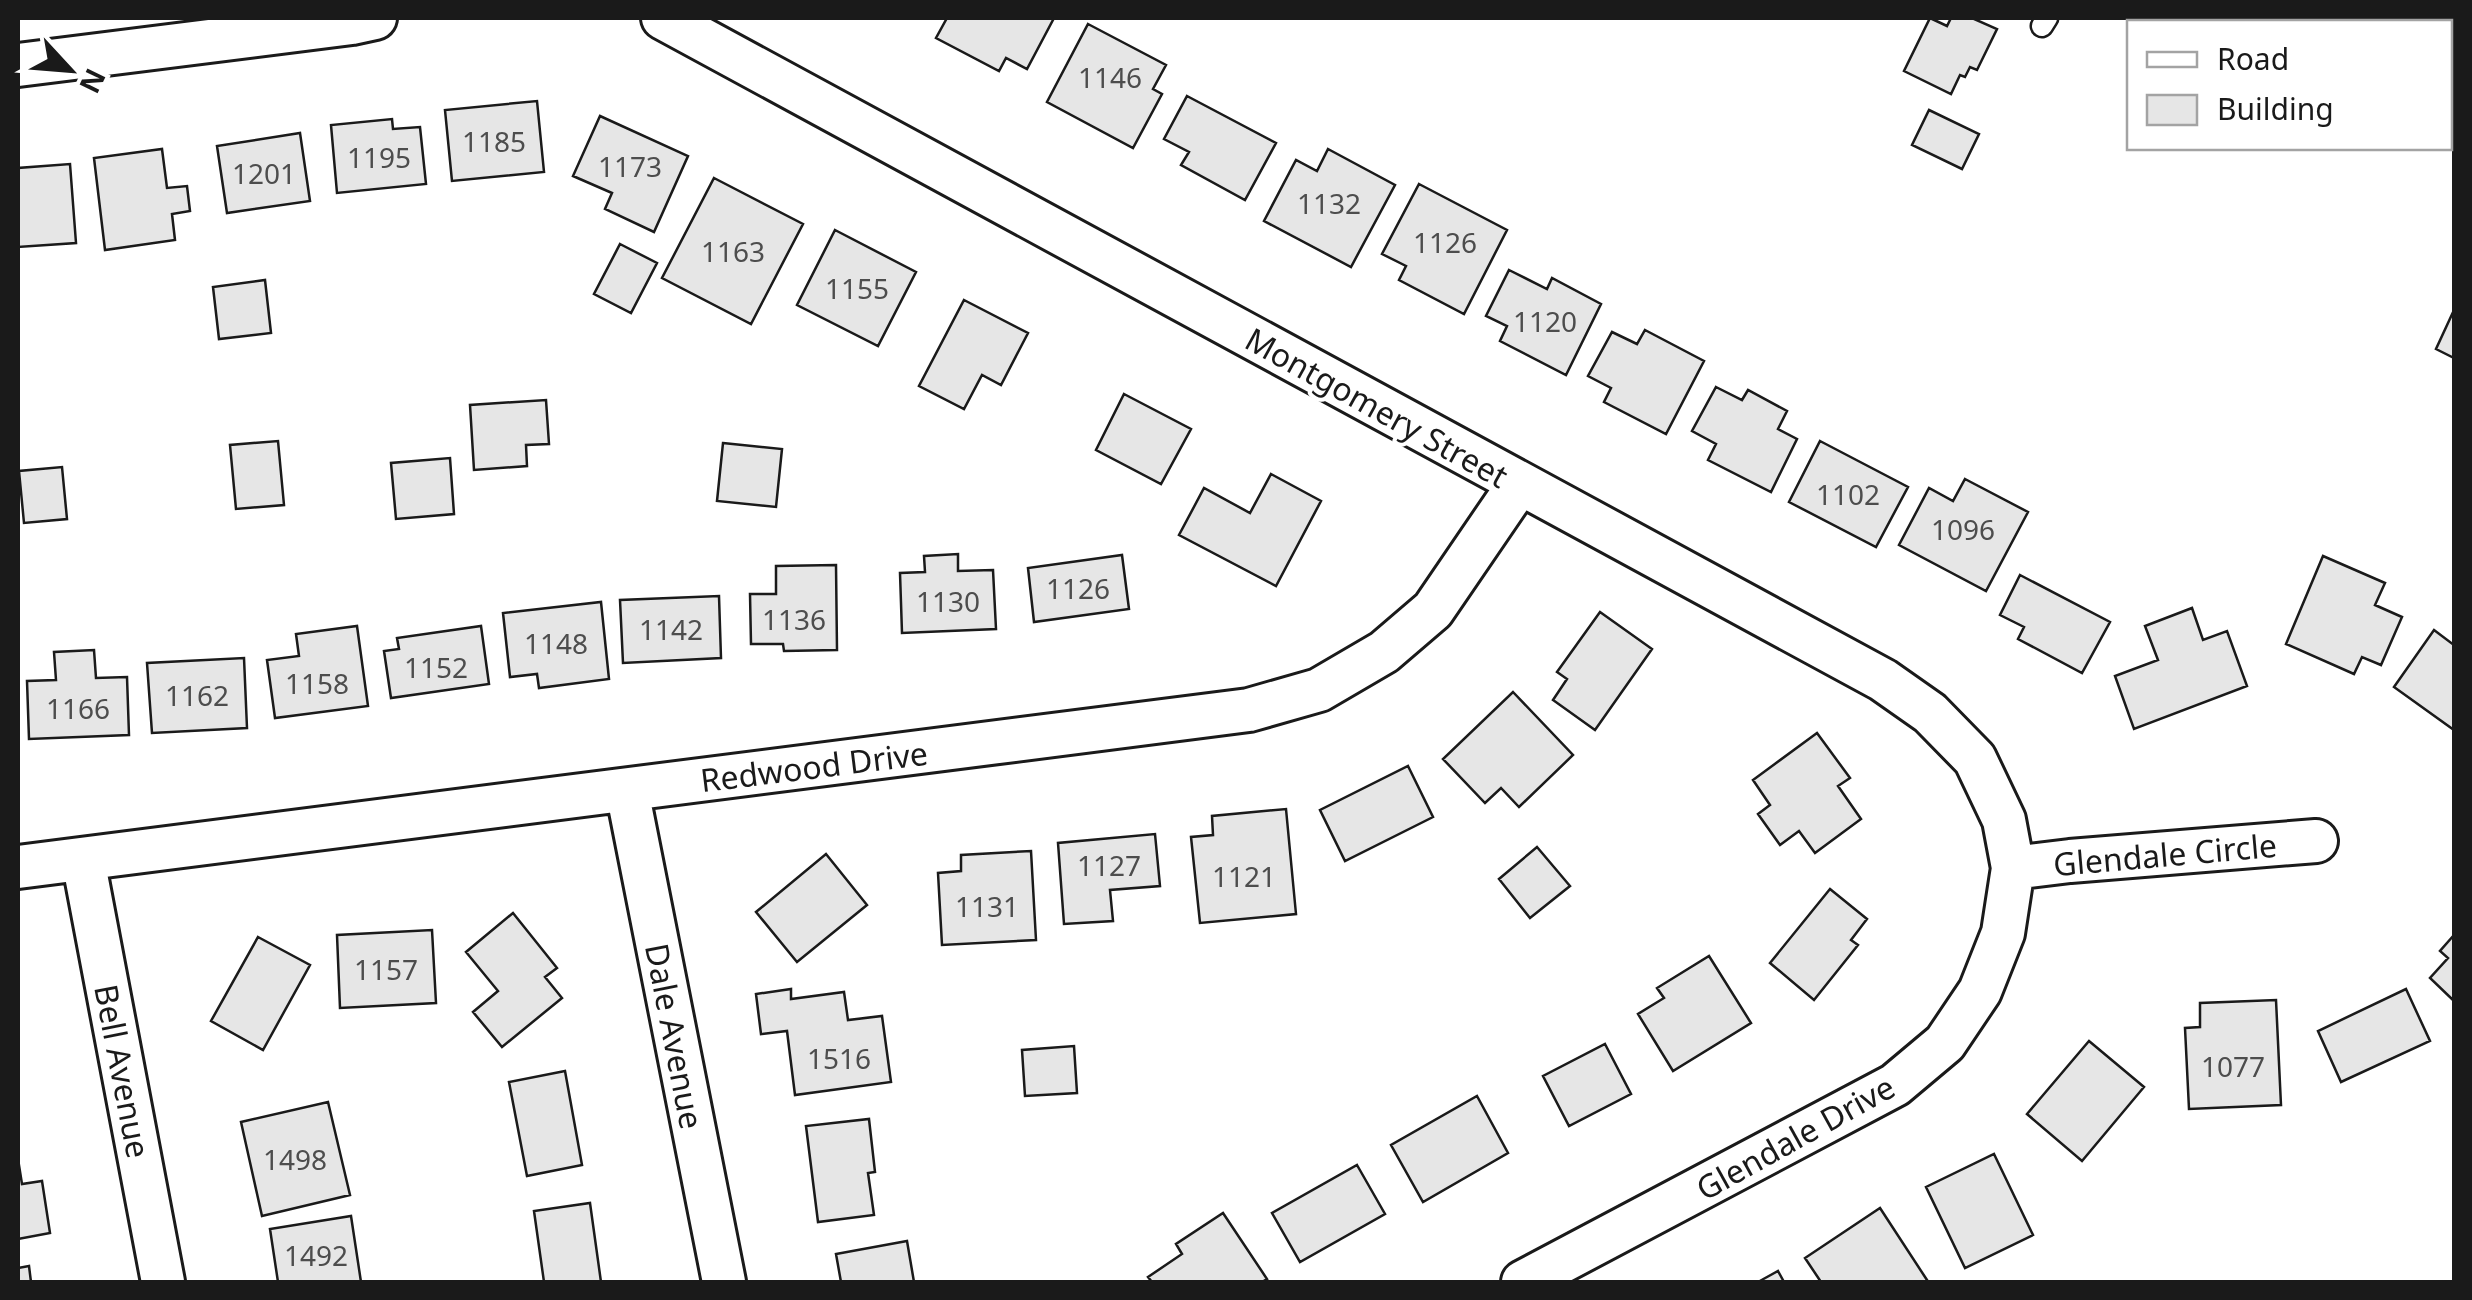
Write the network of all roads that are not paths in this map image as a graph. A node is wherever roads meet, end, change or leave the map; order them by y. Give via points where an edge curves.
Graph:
1 (375, 18) edge
2 (662, 18) edge
3 (18, 65) edge
4 (1518, 484) junction
5 (627, 790) junction
6 (2316, 841) dead end
7 (83, 859) junction
8 (18, 867) edge
9 (2013, 868) junction
10 (163, 1282) edge
11 (724, 1282) edge
12 (1523, 1282) edge

1 - 3 street
2 - 4 street, Montgomery Street
4 - 5 street, Redwood Drive via 1433,610 1384,652 1319,690 1249,710
4 - 9 street, Montgomery Street via 1883,680 1930,713 1974,758 1992,790
5 - 7 street, Redwood Drive
5 - 11 street, Dale Avenue
6 - 9 street, Glendale Circle
7 - 8 street, Redwood Drive
7 - 10 street, Bell Avenue
9 - 12 street, Glendale Drive via 2003,934 1980,991 1944,1043 1895,1085

